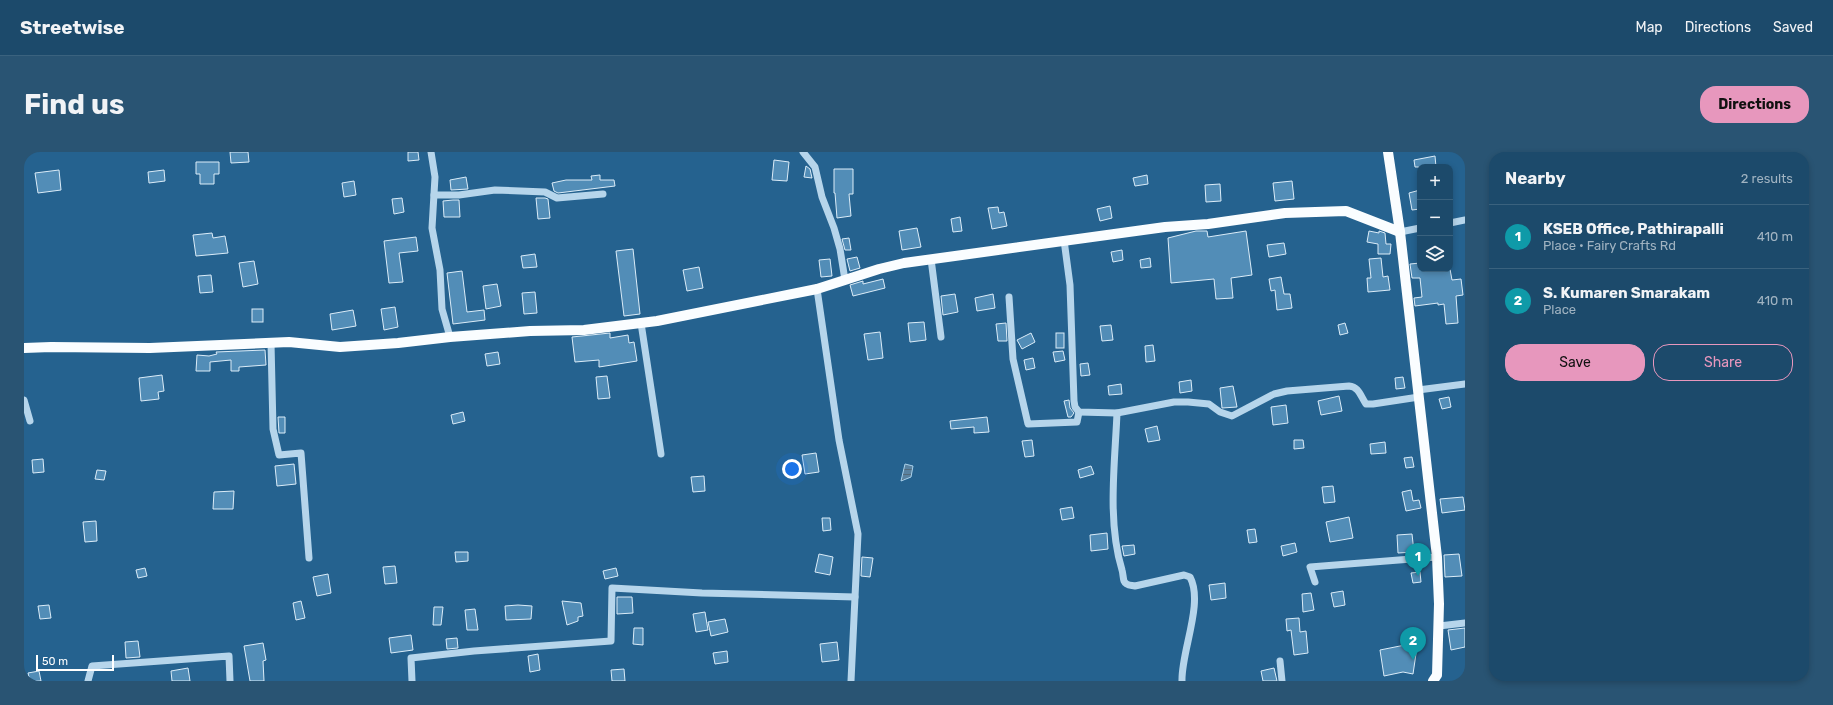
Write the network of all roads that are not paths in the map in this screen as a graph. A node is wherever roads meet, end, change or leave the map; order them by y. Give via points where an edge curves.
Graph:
1 (431, 152) edge
2 (803, 152) edge
3 (1388, 152) edge
4 (603, 194) dead end
5 (434, 195) junction
6 (1465, 220) edge
7 (1453, 222) edge
8 (1417, 229) edge
9 (1400, 232) junction
10 (1064, 240) junction
11 (931, 259) junction
12 (845, 280) junction
13 (818, 289) junction
14 (1009, 297) dead end
15 (641, 323) junction
16 (450, 337) junction
17 (941, 337) dead end
18 (271, 343) junction
19 (24, 348) edge
20 (1465, 384) edge
21 (1419, 394) junction
22 (24, 400) edge
23 (1079, 412) junction
24 (1117, 413) junction
25 (30, 421) dead end
26 (661, 454) dead end
27 (1437, 556) junction
28 (309, 558) dead end
29 (1315, 582) dead end
30 (855, 597) junction
31 (1465, 623) edge
32 (1439, 626) junction
33 (1280, 662) dead end
34 (1436, 680) edge
35 (88, 681) edge
36 (230, 681) edge
37 (412, 681) edge
38 (851, 681) edge
39 (1182, 681) edge
40 (1282, 681) edge

1 - 5 street via 435,177
2 - 12 street via 815,166 822,197 840,249
3 - 9 main road
4 - 5 street via 557,198 545,192 502,190
5 - 16 street via 432,228 440,270 442,309
6 - 7 street
8 - 9 street
9 - 10 main road via 1346,211 1330,211 1285,213
9 - 21 main road
10 - 11 main road
10 - 23 street via 1070,285 1074,401
11 - 12 main road via 904,263
11 - 17 street
12 - 13 main road
13 - 15 main road
13 - 30 street via 839,440 858,534
14 - 23 street via 1013,360 1028,424 1077,422
15 - 16 main road via 584,330
15 - 26 street
16 - 18 main road via 340,347
18 - 19 main road via 150,348
18 - 28 street via 273,429 279,455 301,453
20 - 21 street
21 - 24 street via 1366,404 1358,390 1349,386 1274,394 1232,416 1220,412 1209,404 1188,402 1174,402
21 - 27 main road
22 - 25 street
23 - 24 street
24 - 39 street via 1114,486 1118,559 1128,585 1135,586 1184,575 1190,577 1194,603
27 - 29 street via 1310,567
27 - 32 main road
30 - 37 street via 612,588 611,641 411,658
30 - 38 street
31 - 32 street
32 - 34 main road
33 - 40 street
35 - 36 street via 92,666 229,656

